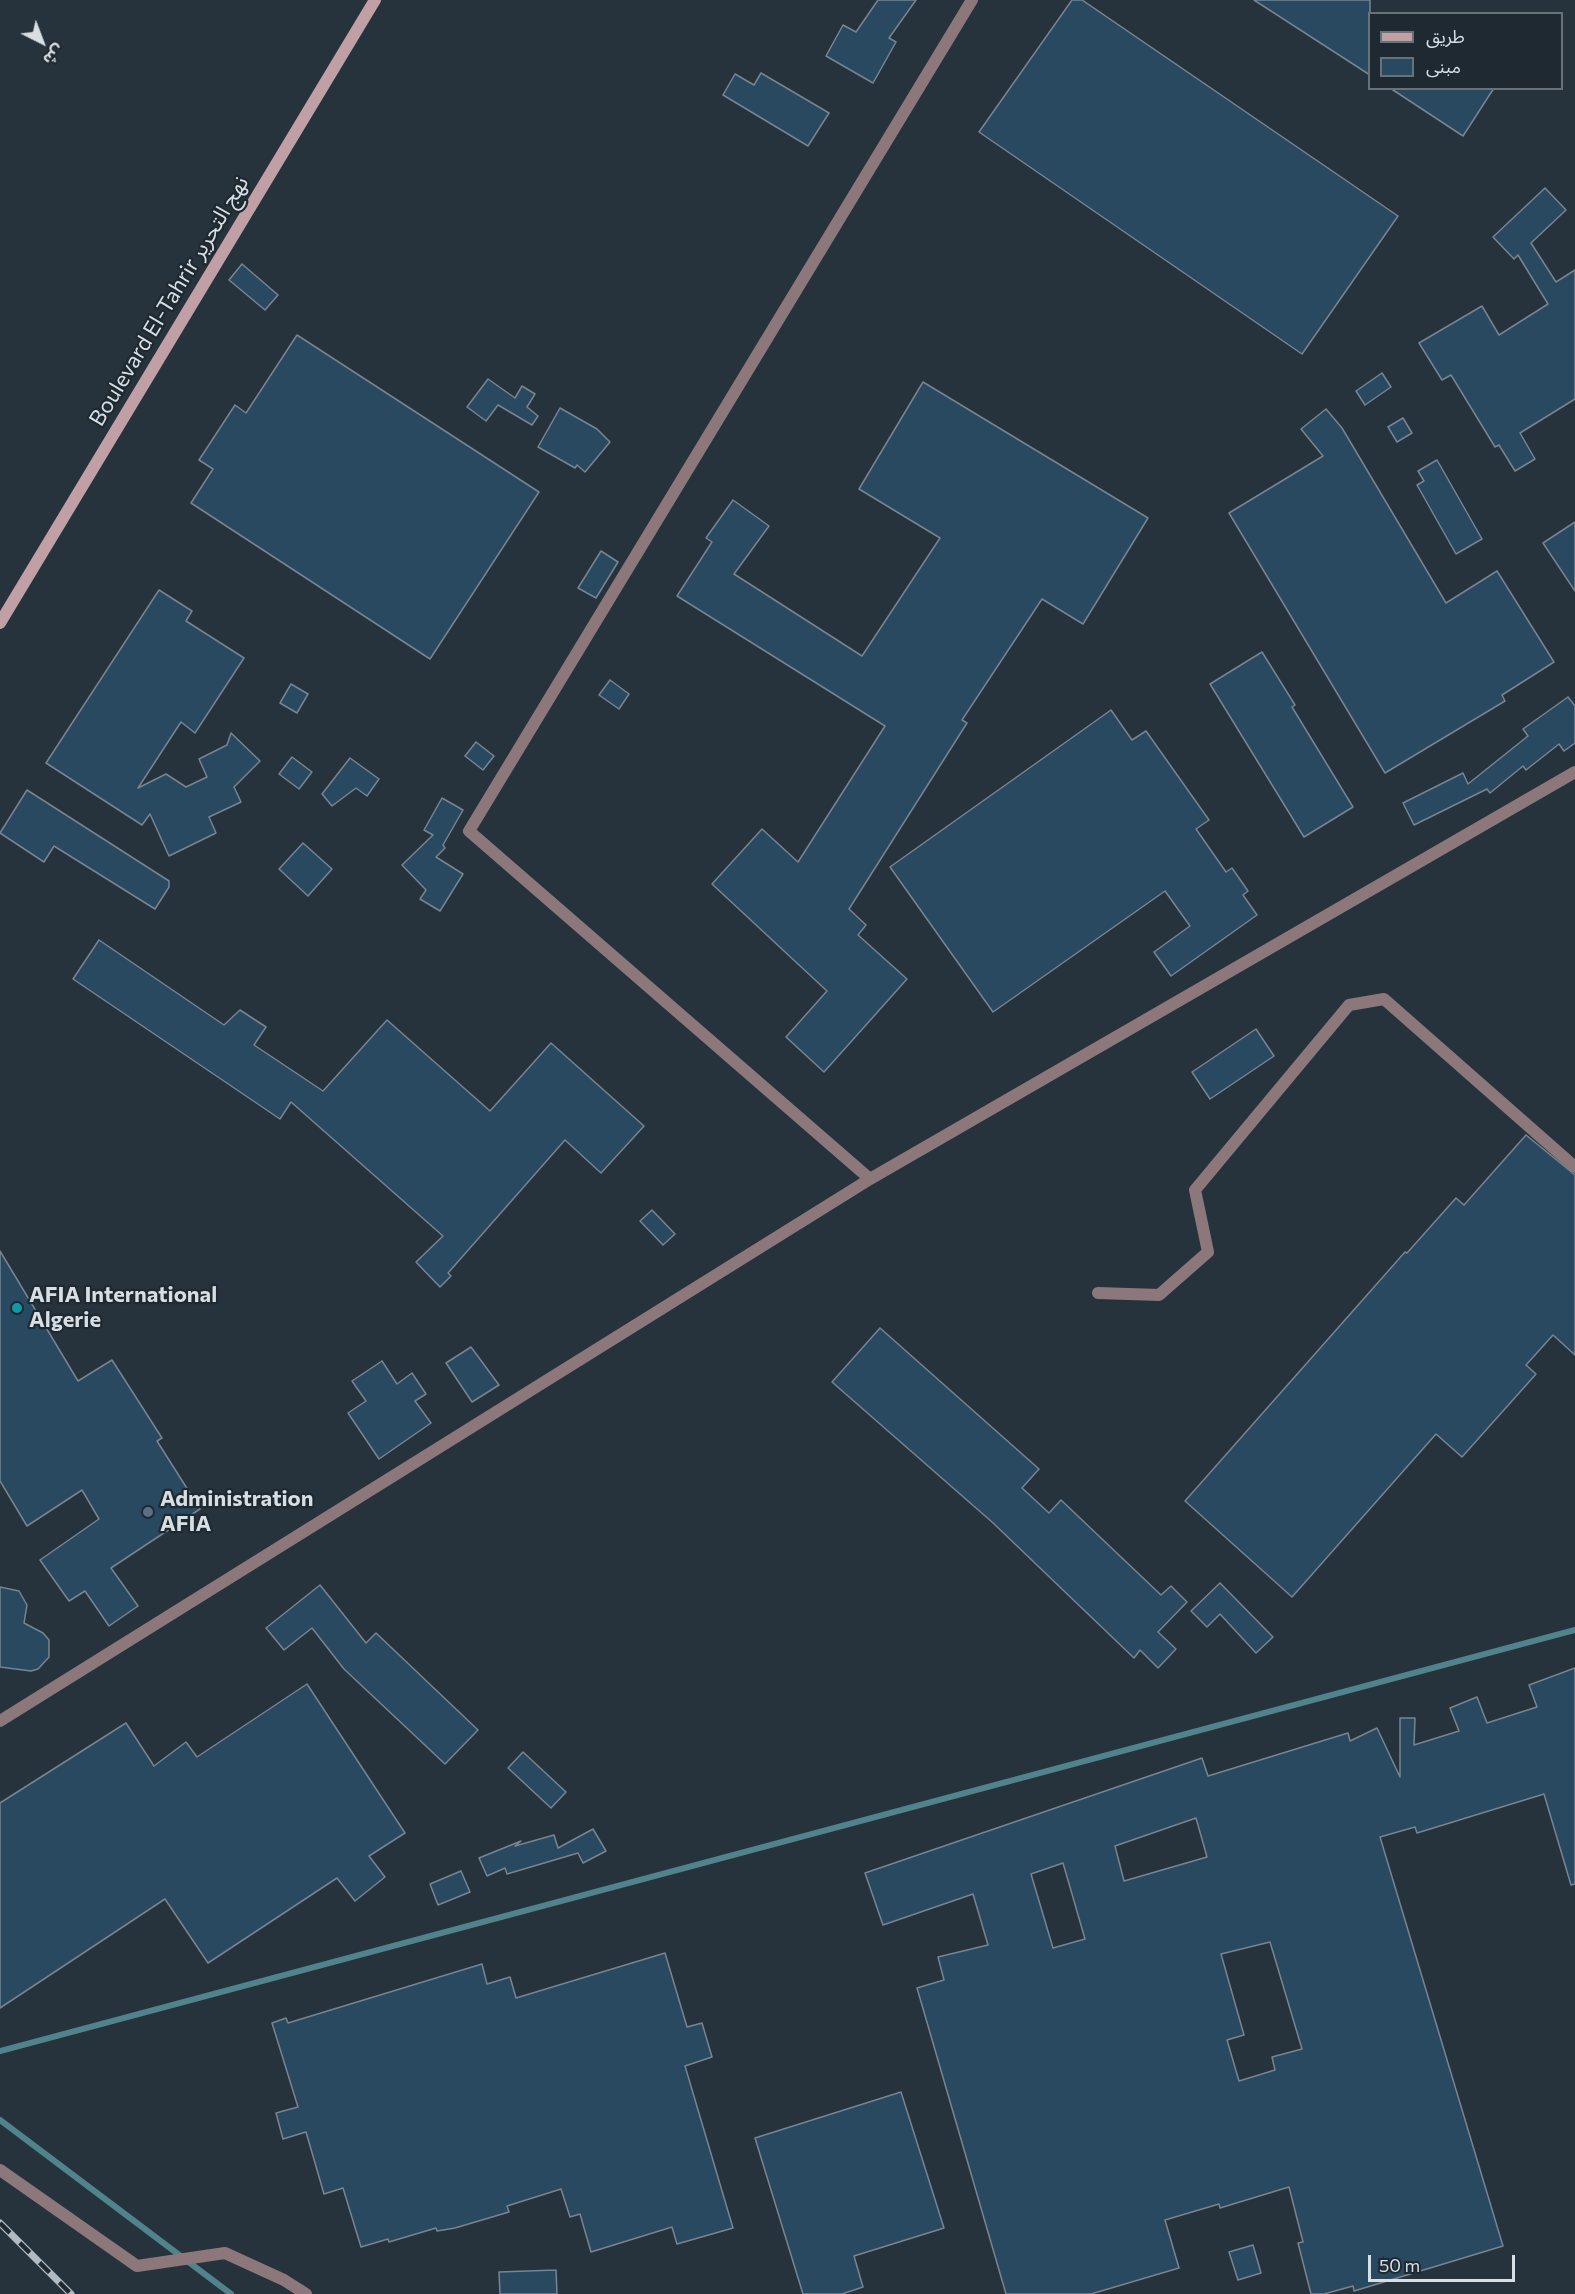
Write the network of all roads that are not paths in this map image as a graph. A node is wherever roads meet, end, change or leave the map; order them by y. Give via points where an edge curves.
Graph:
1 (375, 0) edge
2 (972, 0) edge
3 (0, 623) edge
4 (1575, 772) edge
5 (1575, 1167) edge
6 (870, 1179) junction
7 (1098, 1293) dead end
8 (0, 1721) edge
9 (0, 2170) edge
10 (306, 2294) edge

1 - 3 main road, Boulevard El-Tahrir نهج التحرير
2 - 6 street via 469,831
4 - 6 street
5 - 7 street via 1383,999 1349,1005 1195,1190 1208,1252 1159,1295
6 - 8 street
9 - 10 street via 137,2266 225,2253

